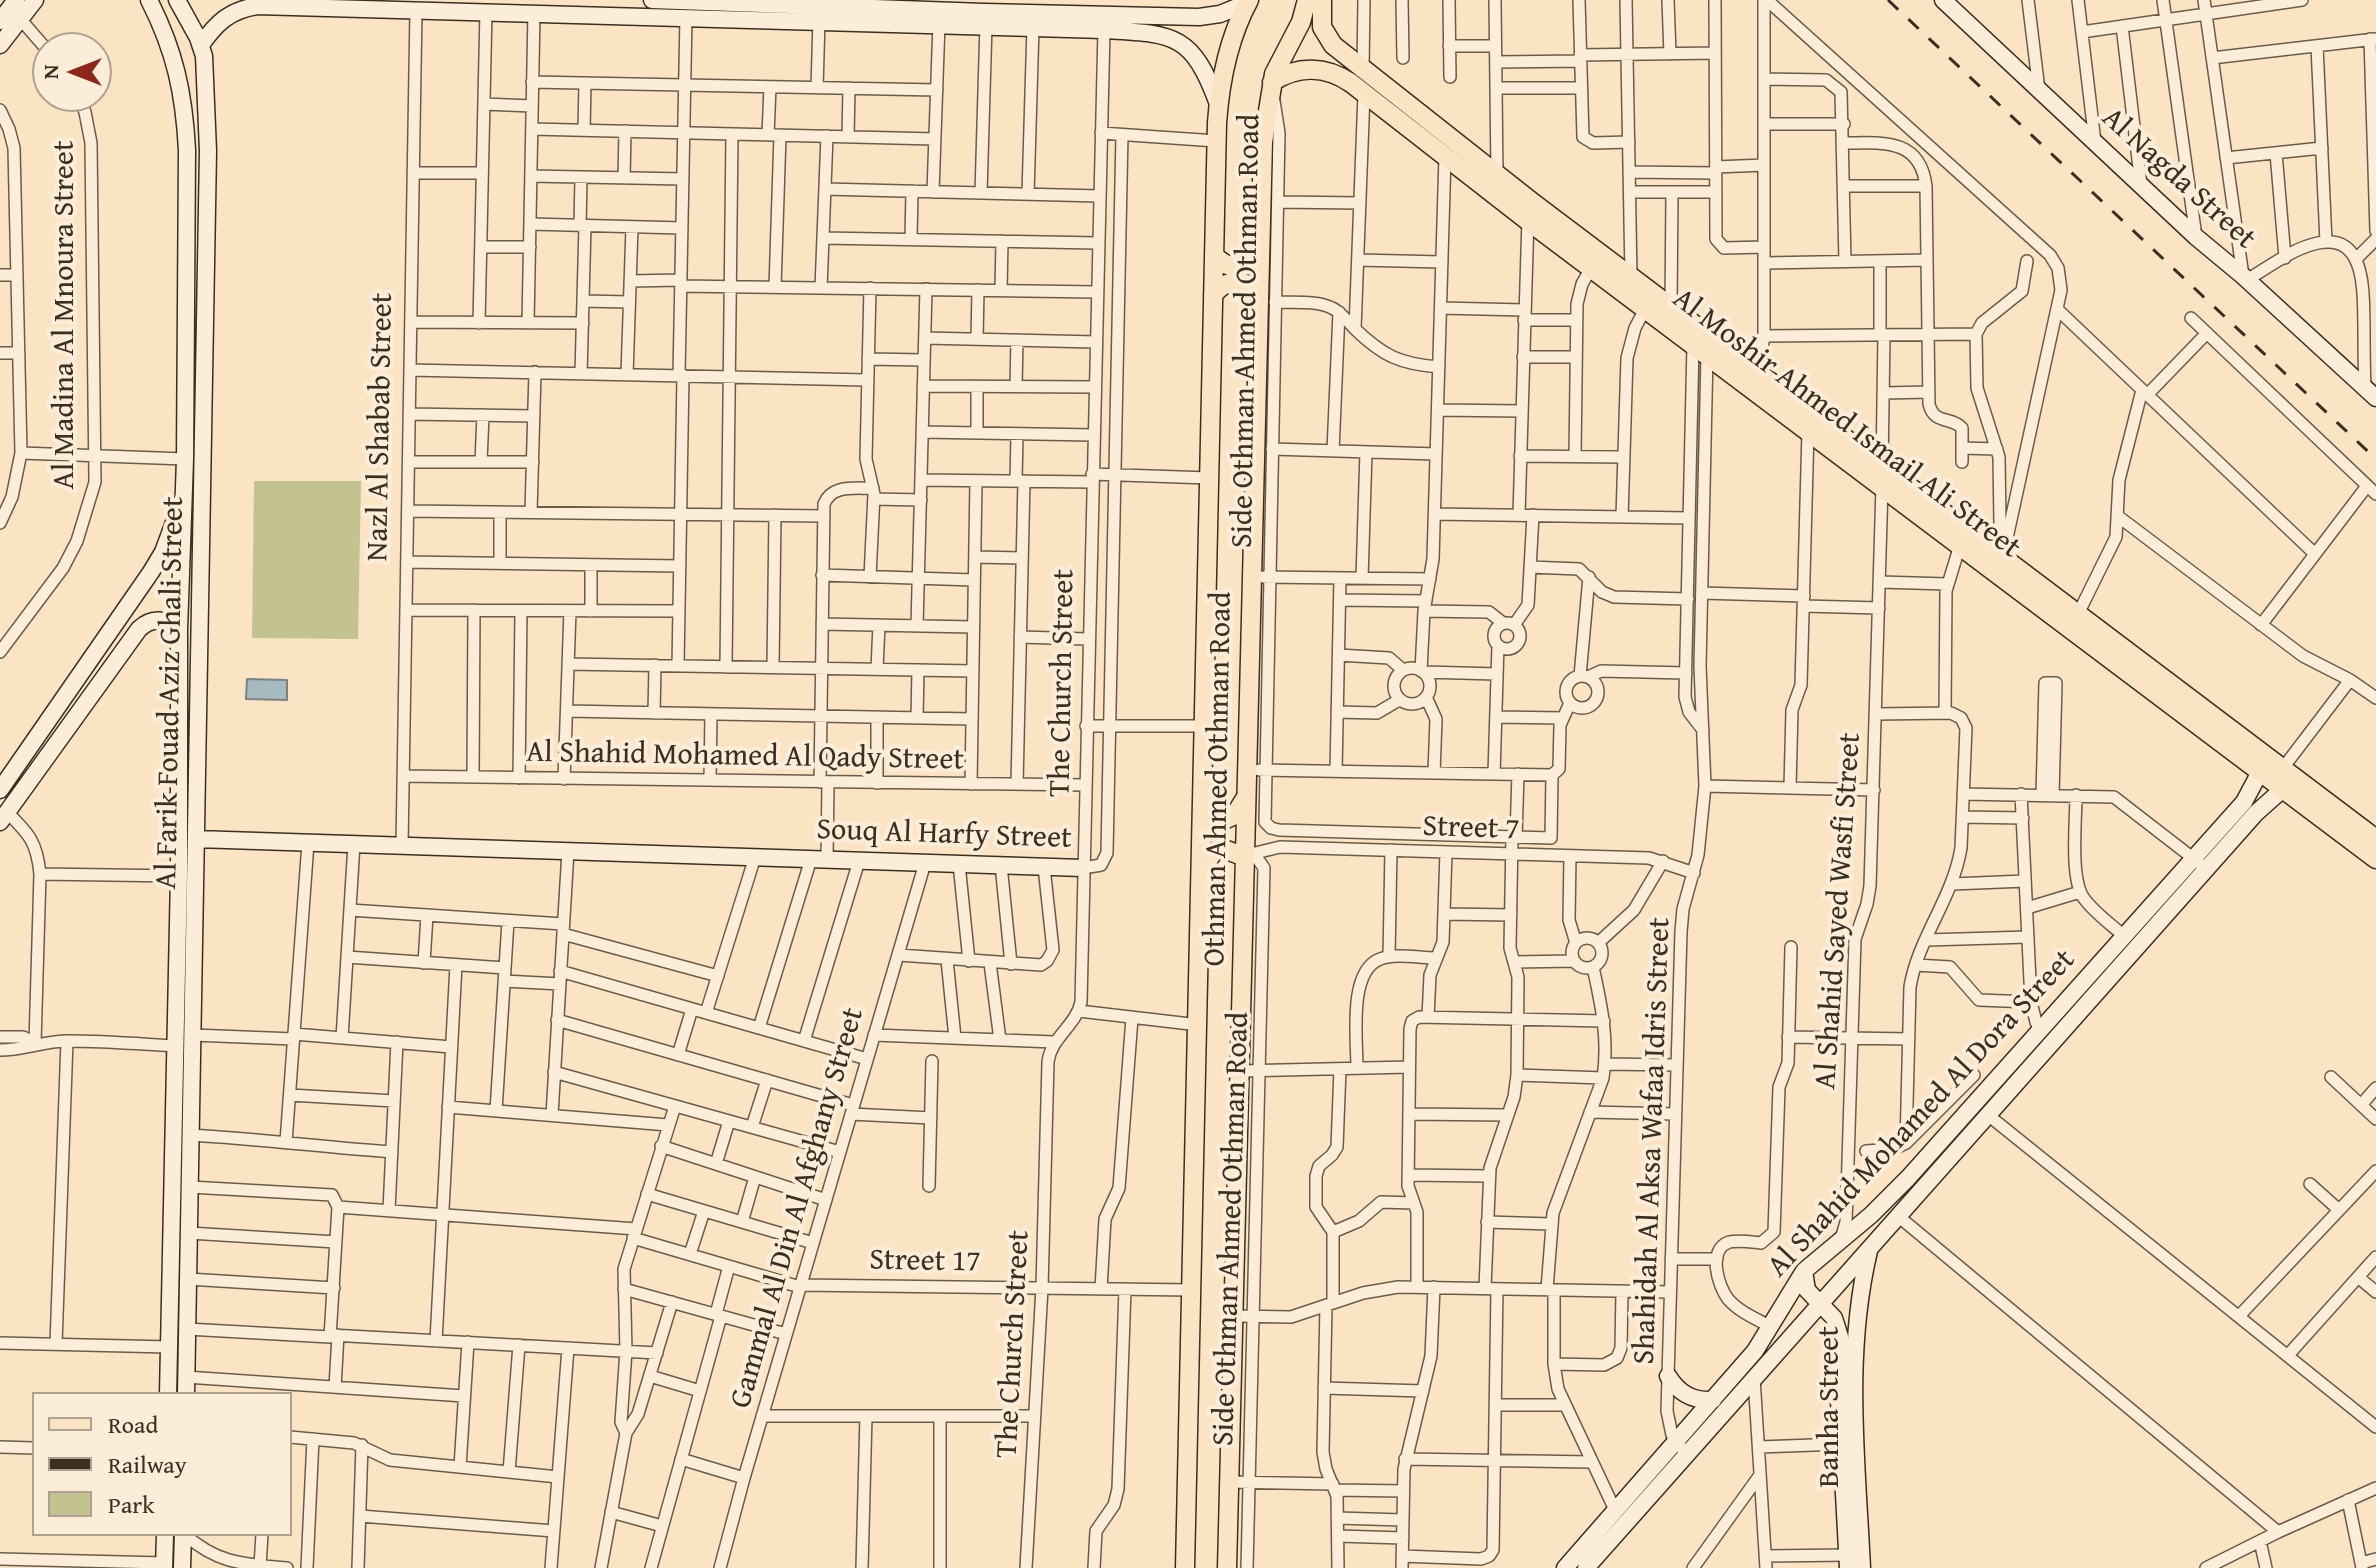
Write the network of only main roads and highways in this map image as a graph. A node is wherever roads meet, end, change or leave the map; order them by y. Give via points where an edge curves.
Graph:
1 (1322, 0) edge
2 (1250, 1) edge
3 (1301, 4) edge
4 (1272, 86) junction
5 (1530, 211) junction
6 (1214, 255) junction
7 (1260, 257) junction
8 (1213, 295) junction
9 (1267, 298) junction
10 (1702, 340) junction
11 (1999, 565) junction
12 (1246, 796) junction
13 (1203, 799) junction
14 (2376, 839) edge
15 (1245, 856) junction
16 (2376, 859) edge
17 (1202, 874) junction
18 (1185, 1568) edge
19 (1227, 1568) edge

1 - 5 main road, Al Moshir Ahmed Ismail Ali Street via 1321,20 1333,45 1497,175
2 - 6 main road, Othman Ahmed Othman Road via 1230,46 1218,104
3 - 4 main road, Othman Ahmed Othman Road
4 - 5 main road, Al Moshir Ahmed Ismail Ali Street via 1288,73 1314,69 1343,78 1445,156
4 - 7 main road, Othman Ahmed Othman Road via 1263,142
5 - 10 main road, Al Moshir Ahmed Ismail Ali Street via 1631,276
5 - 10 main road, Al Moshir Ahmed Ismail Ali Street via 1645,309
6 - 7 main road via 1236,268
6 - 8 main road, Othman Ahmed Othman Road
7 - 9 main road, Othman Ahmed Othman Road
8 - 9 main road via 1233,282
8 - 13 main road, Othman Ahmed Othman Road
9 - 12 main road, Othman Ahmed Othman Road via 1255,770
10 - 11 main road, Al Moshir Ahmed Ismail Ali Street via 1755,371 1882,466
10 - 11 main road, Al Moshir Ahmed Ismail Ali Street via 1808,431 1960,545
11 - 14 main road, Al Moshir Ahmed Ismail Ali Street via 2078,614
11 - 16 main road, Al Moshir Ahmed Ismail Ali Street
12 - 13 main road via 1235,815 1224,820 1213,815
12 - 15 main road, Othman Ahmed Othman Road
13 - 17 main road, Othman Ahmed Othman Road
15 - 17 main road via 1220,848
15 - 19 main road, Othman Ahmed Othman Road
17 - 18 main road, Othman Ahmed Othman Road

